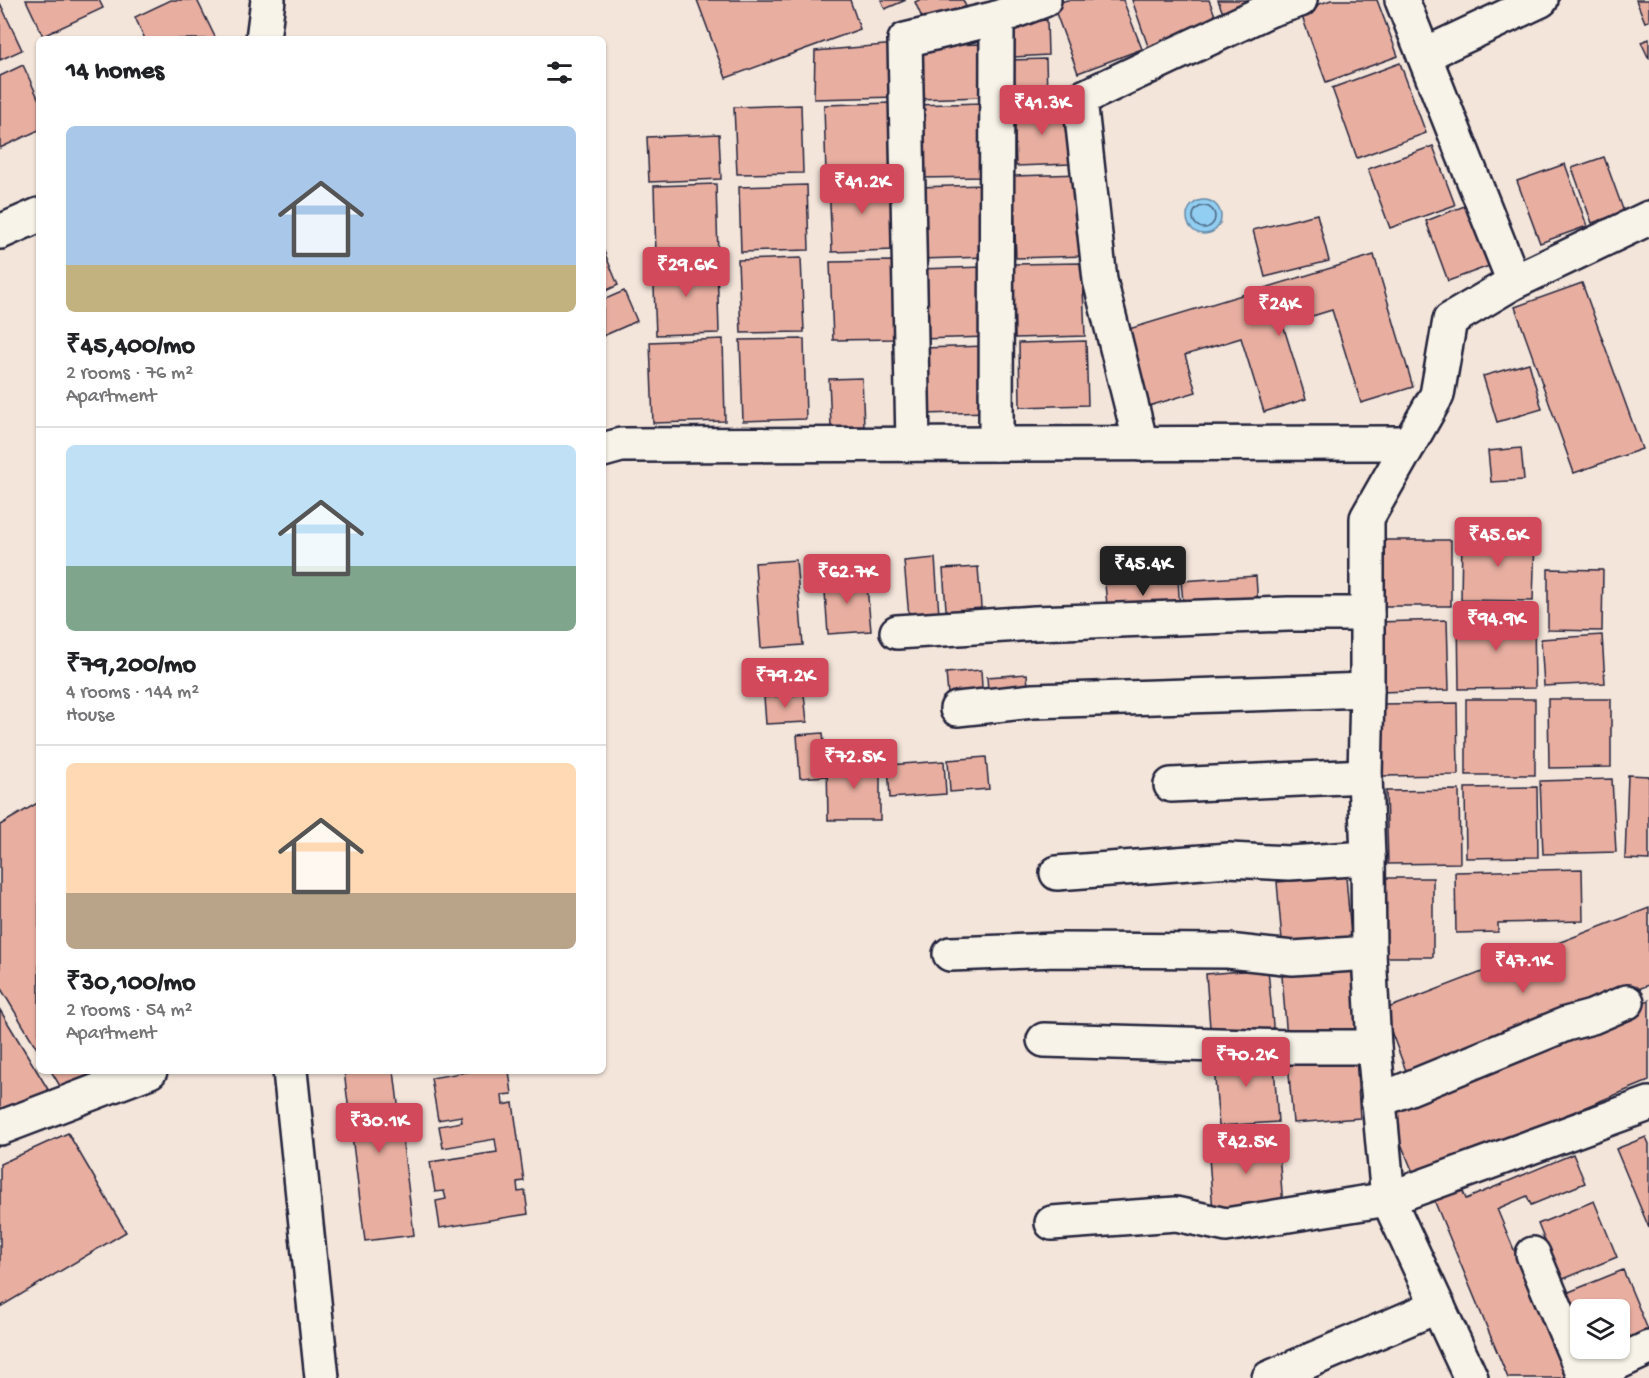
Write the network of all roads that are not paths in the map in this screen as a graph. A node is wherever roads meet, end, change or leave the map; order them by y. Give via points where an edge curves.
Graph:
1 (268, 0) edge
2 (1044, 0) edge
3 (1300, 0) edge
4 (1402, 0) edge
5 (1540, 0) edge
6 (997, 18) junction
7 (263, 36) edge
8 (1424, 55) junction
9 (36, 216) edge
10 (1649, 219) edge
11 (0, 232) edge
12 (1514, 282) junction
13 (1410, 443) junction
14 (913, 444) junction
15 (996, 444) junction
16 (1141, 444) junction
17 (606, 449) edge
18 (1367, 614) junction
19 (897, 632) dead end
20 (1367, 690) junction
21 (957, 709) dead end
22 (1365, 776) junction
23 (1171, 786) dead end
24 (1368, 858) junction
25 (1058, 873) dead end
26 (1369, 953) junction
27 (950, 954) dead end
28 (1627, 1002) dead end
29 (1044, 1040) dead end
30 (1374, 1047) junction
31 (142, 1074) edge
32 (290, 1074) edge
33 (1378, 1101) junction
34 (1649, 1104) edge
35 (0, 1128) edge
36 (1388, 1199) junction
37 (1052, 1222) dead end
38 (1533, 1254) dead end
39 (1438, 1306) junction
40 (1649, 1348) edge
41 (322, 1378) edge
42 (1269, 1378) edge
43 (1471, 1378) edge
44 (1585, 1378) edge

1 - 7 street
2 - 6 street
3 - 16 street via 1269,10 1080,99 1100,280
4 - 8 street
5 - 8 street
6 - 14 street via 905,40
6 - 15 street
8 - 12 street
9 - 11 street
10 - 12 street
12 - 13 street via 1450,320 1437,395
13 - 16 street
13 - 18 street via 1367,518
14 - 15 street
14 - 17 street via 621,445
15 - 16 street
18 - 19 street via 1035,623
18 - 20 street
20 - 21 street via 1033,701
20 - 22 street
22 - 23 street
22 - 24 street
24 - 25 street via 1229,860
24 - 26 street
26 - 27 street via 1293,958 1216,951
26 - 30 street
28 - 33 street
29 - 30 street
30 - 33 street
31 - 35 street
32 - 41 street
33 - 36 street
34 - 36 street
36 - 37 street via 1226,1225 1176,1214
36 - 39 street
38 - 44 street
39 - 42 street
39 - 43 street
40 - 44 street

